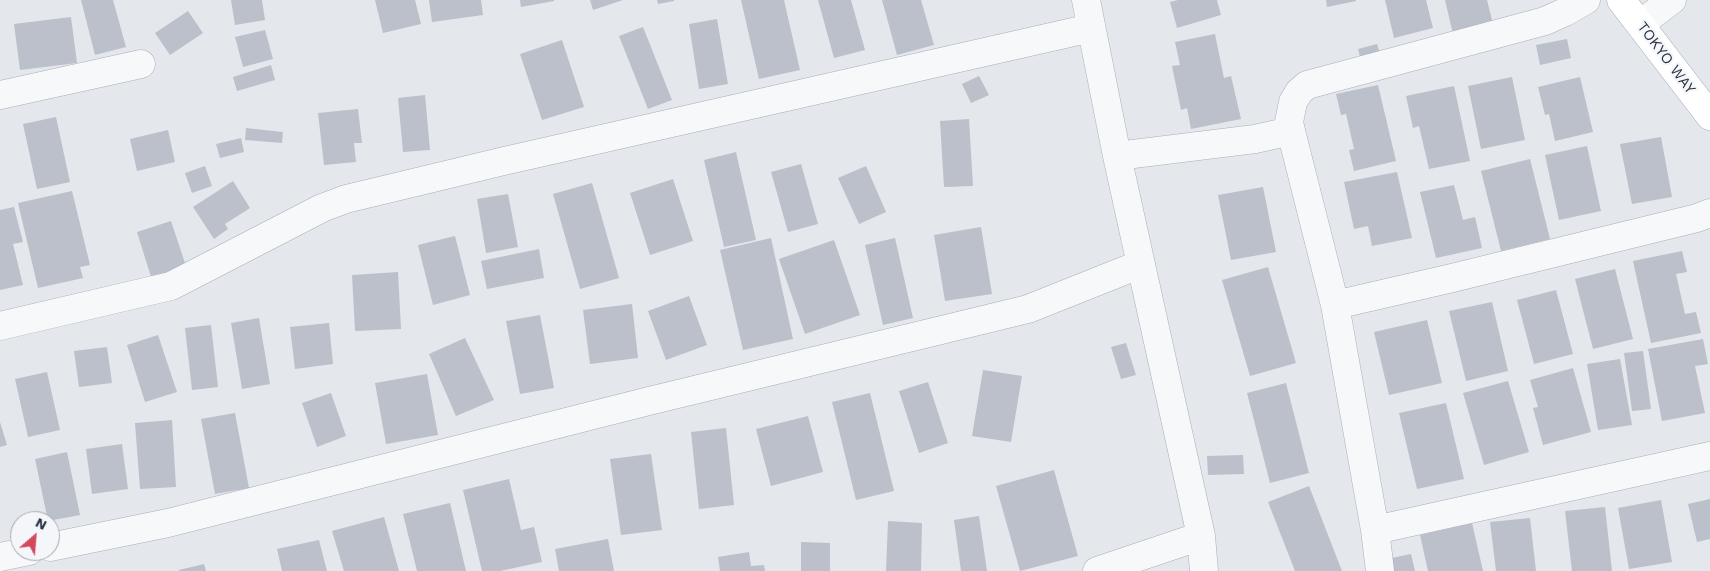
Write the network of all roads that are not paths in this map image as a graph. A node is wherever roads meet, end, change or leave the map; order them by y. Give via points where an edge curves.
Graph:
1 (1086, 0) edge
2 (1586, 0) edge
3 (1621, 0) edge
4 (1672, 0) edge
5 (1640, 24) junction
6 (1091, 28) junction
7 (142, 64) dead end
8 (0, 95) edge
9 (1710, 116) edge
10 (1291, 131) junction
11 (1117, 156) junction
12 (1710, 213) edge
13 (1141, 264) junction
14 (1335, 305) junction
15 (0, 326) edge
16 (1710, 456) edge
17 (1375, 530) junction
18 (1201, 536) junction
19 (60, 545) edge
20 (1097, 571) edge
21 (1204, 571) edge
22 (1380, 571) edge

1 - 6 street
2 - 10 street via 1545,21 1307,85 1294,102 1289,122
3 - 5 main road, TOKYO WAY
4 - 5 street
5 - 9 main road, TOKYO WAY
6 - 11 street
6 - 15 street via 346,199 322,208 171,286
7 - 8 street
10 - 11 street via 1255,139
10 - 14 street
11 - 13 street
12 - 14 street
13 - 18 street
13 - 19 street via 1028,309 168,523
14 - 17 street
16 - 17 street
17 - 22 street
18 - 20 street
18 - 21 street

